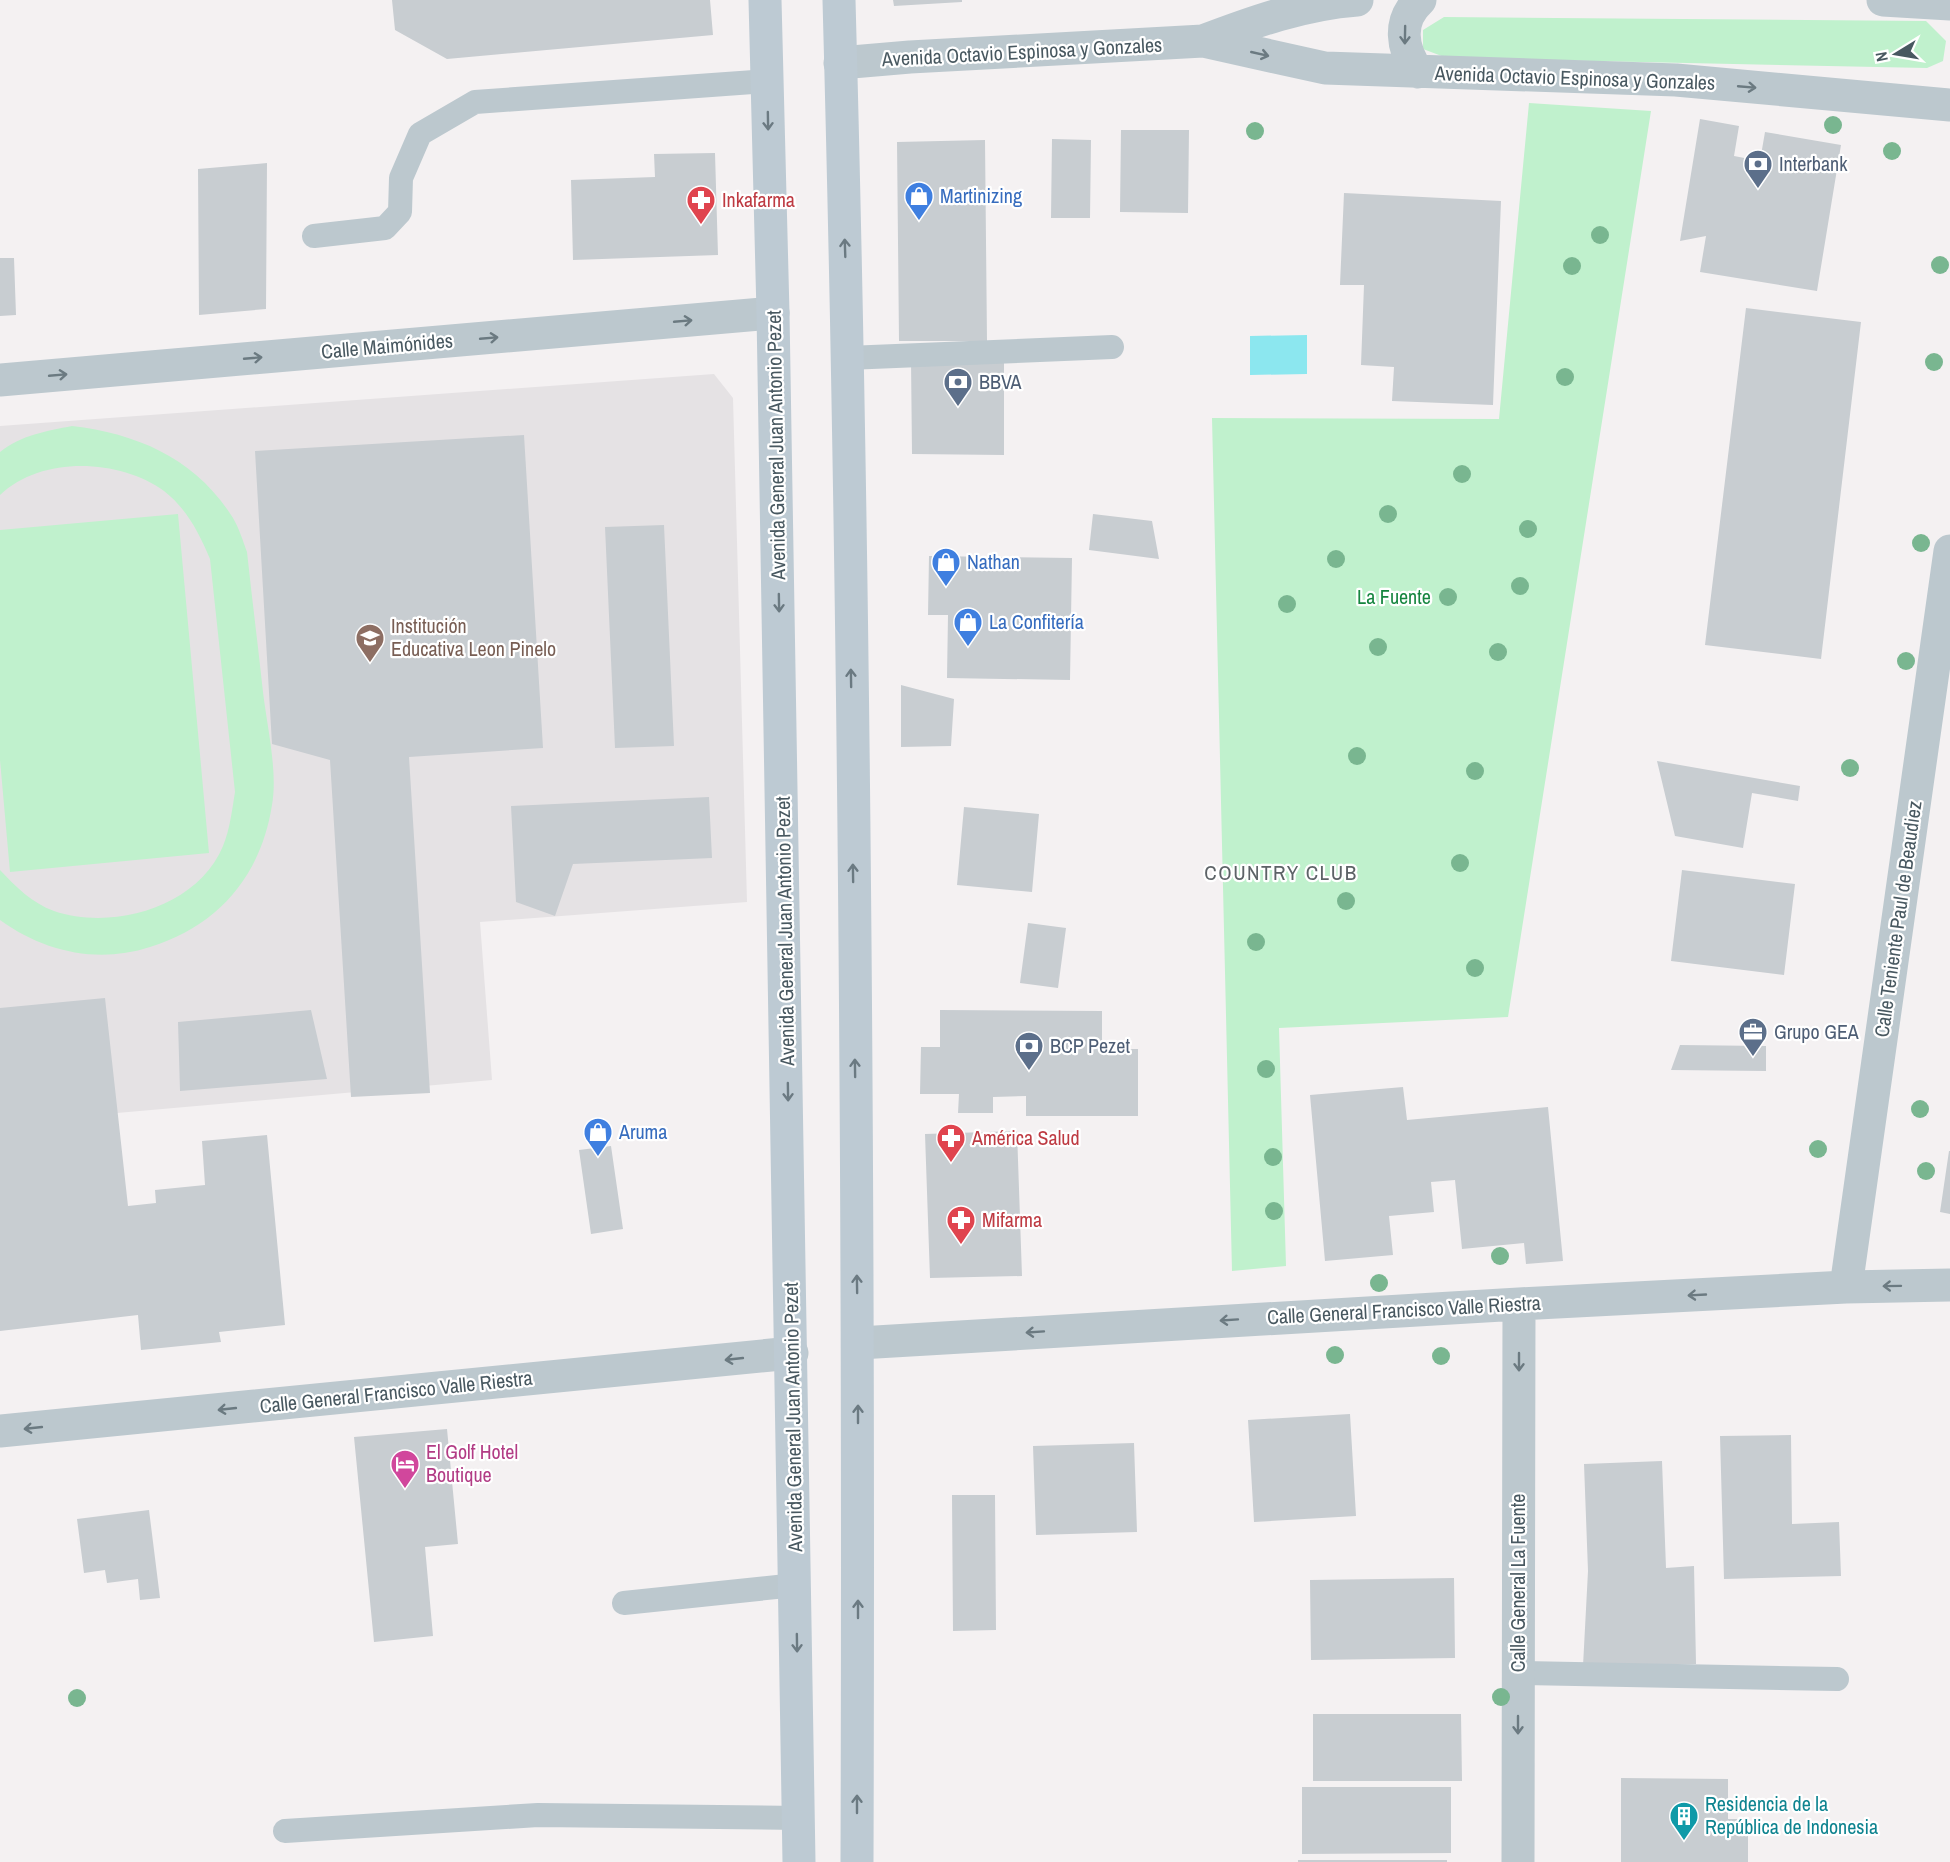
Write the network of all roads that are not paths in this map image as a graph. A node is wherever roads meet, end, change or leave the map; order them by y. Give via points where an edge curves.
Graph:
1 (765, 0) edge
2 (839, 0) edge
3 (1357, 0) edge
4 (1420, 0) edge
5 (1882, 0) edge
6 (1950, 4) edge
7 (1203, 41) junction
8 (840, 63) junction
9 (1418, 72) junction
10 (767, 81) junction
11 (1950, 105) edge
12 (314, 236) dead end
13 (773, 313) junction
14 (1112, 347) dead end
15 (847, 358) junction
16 (0, 380) edge
17 (1950, 551) edge
18 (1950, 1285) edge
19 (1846, 1287) junction
20 (1519, 1304) junction
21 (859, 1343) junction
22 (792, 1353) junction
23 (0, 1431) edge
24 (796, 1585) junction
25 (624, 1603) dead end
26 (1518, 1674) junction
27 (1837, 1679) dead end
28 (800, 1818) junction
29 (285, 1831) dead end
30 (800, 1862) edge
31 (857, 1862) edge
32 (1518, 1862) edge

1 - 10 street, Avenida General Juan Antonio Pezet
2 - 8 street
3 - 7 street, Avenida Octavio Espinosa y Gonzales via 1328,2 1262,19
4 -> 9 street via 1405,22 1403,40 1408,58
5 - 6 street
7 - 8 street, Avenida Octavio Espinosa y Gonzales
7 -> 9 street, Avenida Octavio Espinosa y Gonzales via 1325,68
15 -> 8 street
9 -> 11 street, Avenida Octavio Espinosa y Gonzales via 1676,80
10 - 12 lane via 475,102 420,134 401,178 400,212 385,228
10 -> 13 street, Avenida General Juan Antonio Pezet
16 -> 13 street, Calle Maimónides
13 -> 22 street, Avenida General Juan Antonio Pezet
14 - 15 lane
21 -> 15 street
17 - 19 street, Calle Teniente Paul de Beaudiez
18 -> 19 street, Calle General Francisco Valle Riestra
19 -> 20 street, Calle General Francisco Valle Riestra
20 -> 21 street, Calle General Francisco Valle Riestra
20 -> 26 street, Calle General La Fuente
31 -> 21 street
22 -> 23 street, Calle General Francisco Valle Riestra
22 - 24 street, Avenida General Juan Antonio Pezet
24 - 25 lane
24 -> 28 street, Avenida General Juan Antonio Pezet
26 - 27 lane
26 -> 32 street, Calle General La Fuente
28 - 29 lane via 538,1815
28 - 30 street, Avenida General Juan Antonio Pezet

